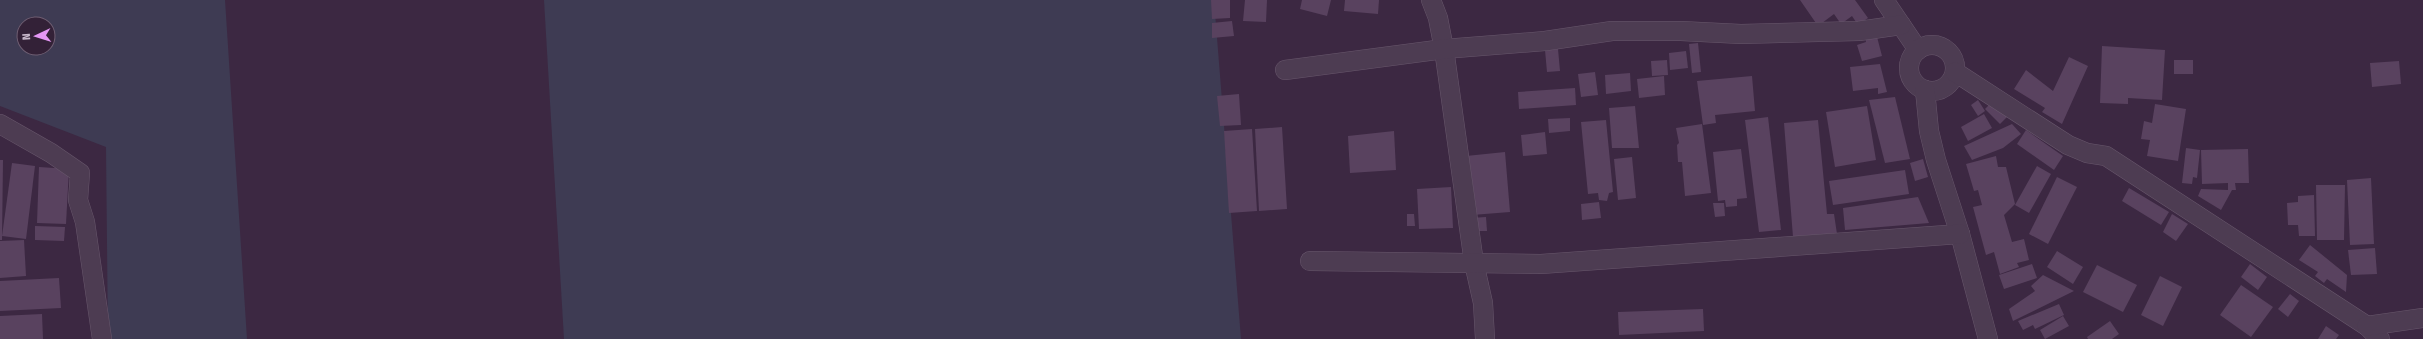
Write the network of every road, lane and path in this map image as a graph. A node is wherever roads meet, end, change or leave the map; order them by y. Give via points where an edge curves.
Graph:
1 (1431, 0) edge
2 (1884, 0) edge
3 (1901, 25) junction
4 (1444, 49) junction
5 (1918, 50) junction
6 (1285, 70) dead end
7 (1955, 72) junction
8 (1926, 90) junction
9 (0, 124) edge
10 (1960, 234) junction
11 (1310, 261) dead end
12 (1474, 263) junction
13 (2423, 318) edge
14 (2374, 332) edge
15 (102, 339) edge
16 (1485, 339) edge
17 (1988, 339) edge

1 - 4 street via 1438,18
2 - 3 street
3 - 4 street via 1859,30 1749,34 1612,31 1546,41
3 - 5 street
4 - 6 street
4 - 12 street
5 - 7 street via 1933,44 1948,50 1955,64
5 - 8 street via 1913,56 1910,72 1918,86
7 - 8 street via 1947,86 1940,90
7 - 14 street via 2068,145 2106,156
8 - 10 street via 1929,131
9 - 15 street via 51,152 80,173 78,200 85,222
10 - 12 street via 1541,264
10 - 17 street
11 - 12 street
12 - 16 street via 1483,303
13 - 14 street

